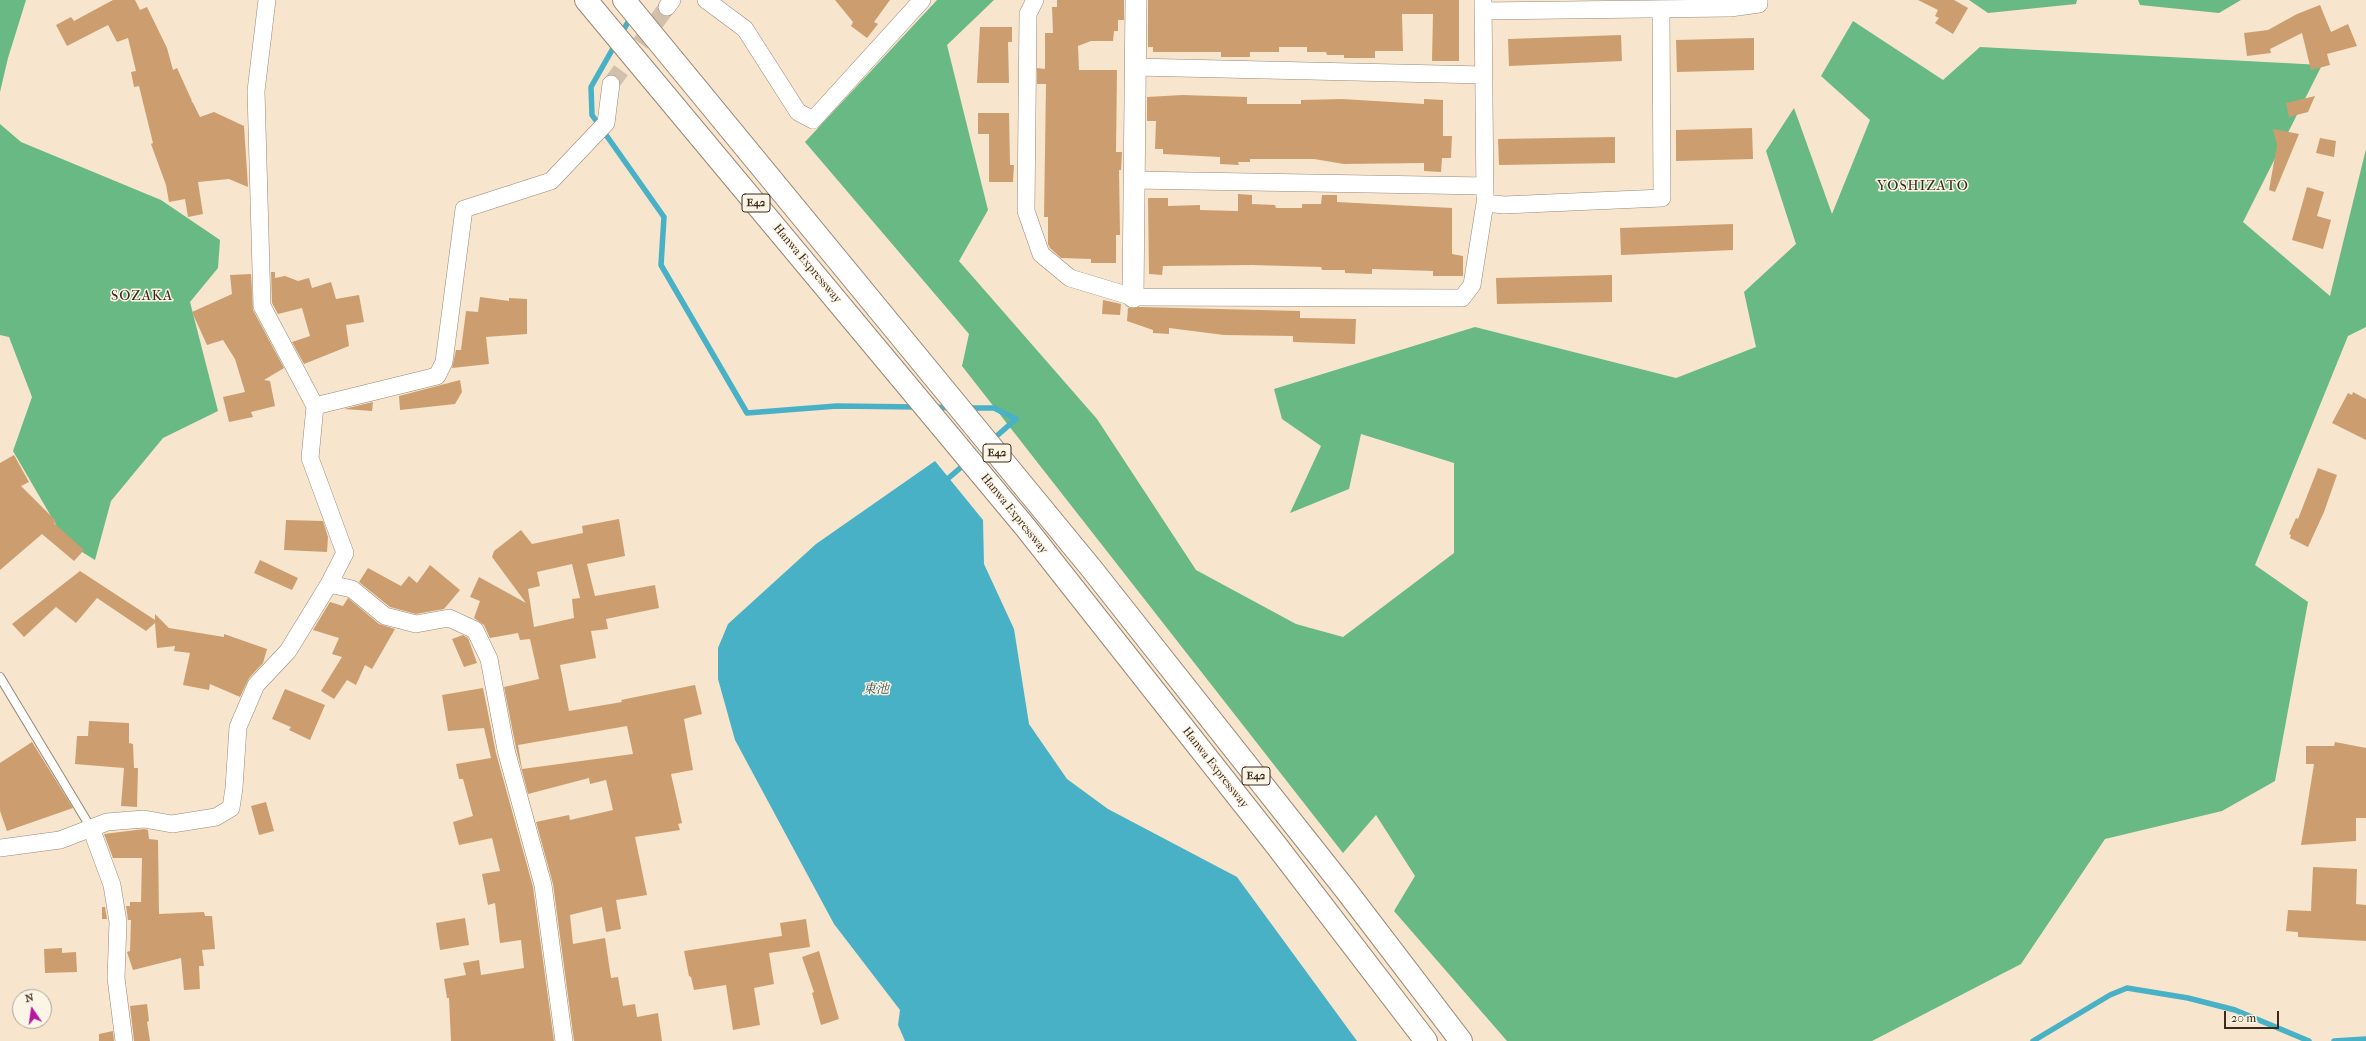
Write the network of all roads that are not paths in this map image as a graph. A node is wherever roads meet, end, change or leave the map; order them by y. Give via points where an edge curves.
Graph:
1 (267, 0) edge
2 (586, 0) edge
3 (624, 0) edge
4 (706, 0) edge
5 (922, 0) edge
6 (1035, 0) edge
7 (1136, 0) edge
8 (1759, 0) edge
9 (1483, 6) edge
10 (1661, 9) junction
11 (1136, 67) junction
12 (1484, 75) junction
13 (611, 84) tunnel mouth
14 (1134, 180) junction
15 (1485, 186) junction
16 (1485, 203) junction
17 (1133, 297) junction
18 (315, 406) junction
19 (329, 584) junction
20 (0, 677) edge
21 (91, 828) junction
22 (0, 848) edge
23 (124, 1041) edge
24 (564, 1041) edge
25 (1426, 1041) edge
26 (1460, 1041) edge

1 - 18 street via 256,91 262,306
2 - 25 highway, Hanwa Expressway / E42 via 1026,528
3 - 26 highway, E42 via 1048,515 1340,883
4 - 5 street via 745,30 798,112 813,120
6 - 17 street via 1028,14 1026,211 1041,254 1070,278
7 - 11 street
8 - 10 street via 1759,4 1730,8
9 - 10 street
9 - 12 street
10 - 16 street via 1662,198 1504,205
11 - 12 street
11 - 14 street
12 - 15 street
13 - 18 street via 606,123 551,181 464,209 444,362 436,376
14 - 15 street
14 - 17 street
15 - 16 street
16 - 17 street via 1472,285 1462,298
18 - 19 street via 310,458 345,554
19 - 21 street via 288,651 256,685 238,727 231,808 216,816 172,824 144,819 107,822
19 - 24 street via 352,589 385,616 416,624 449,618 475,630 489,659 506,750 543,885
20 - 21 lane
21 - 22 street via 60,840
21 - 23 street via 112,885 118,922 116,978

